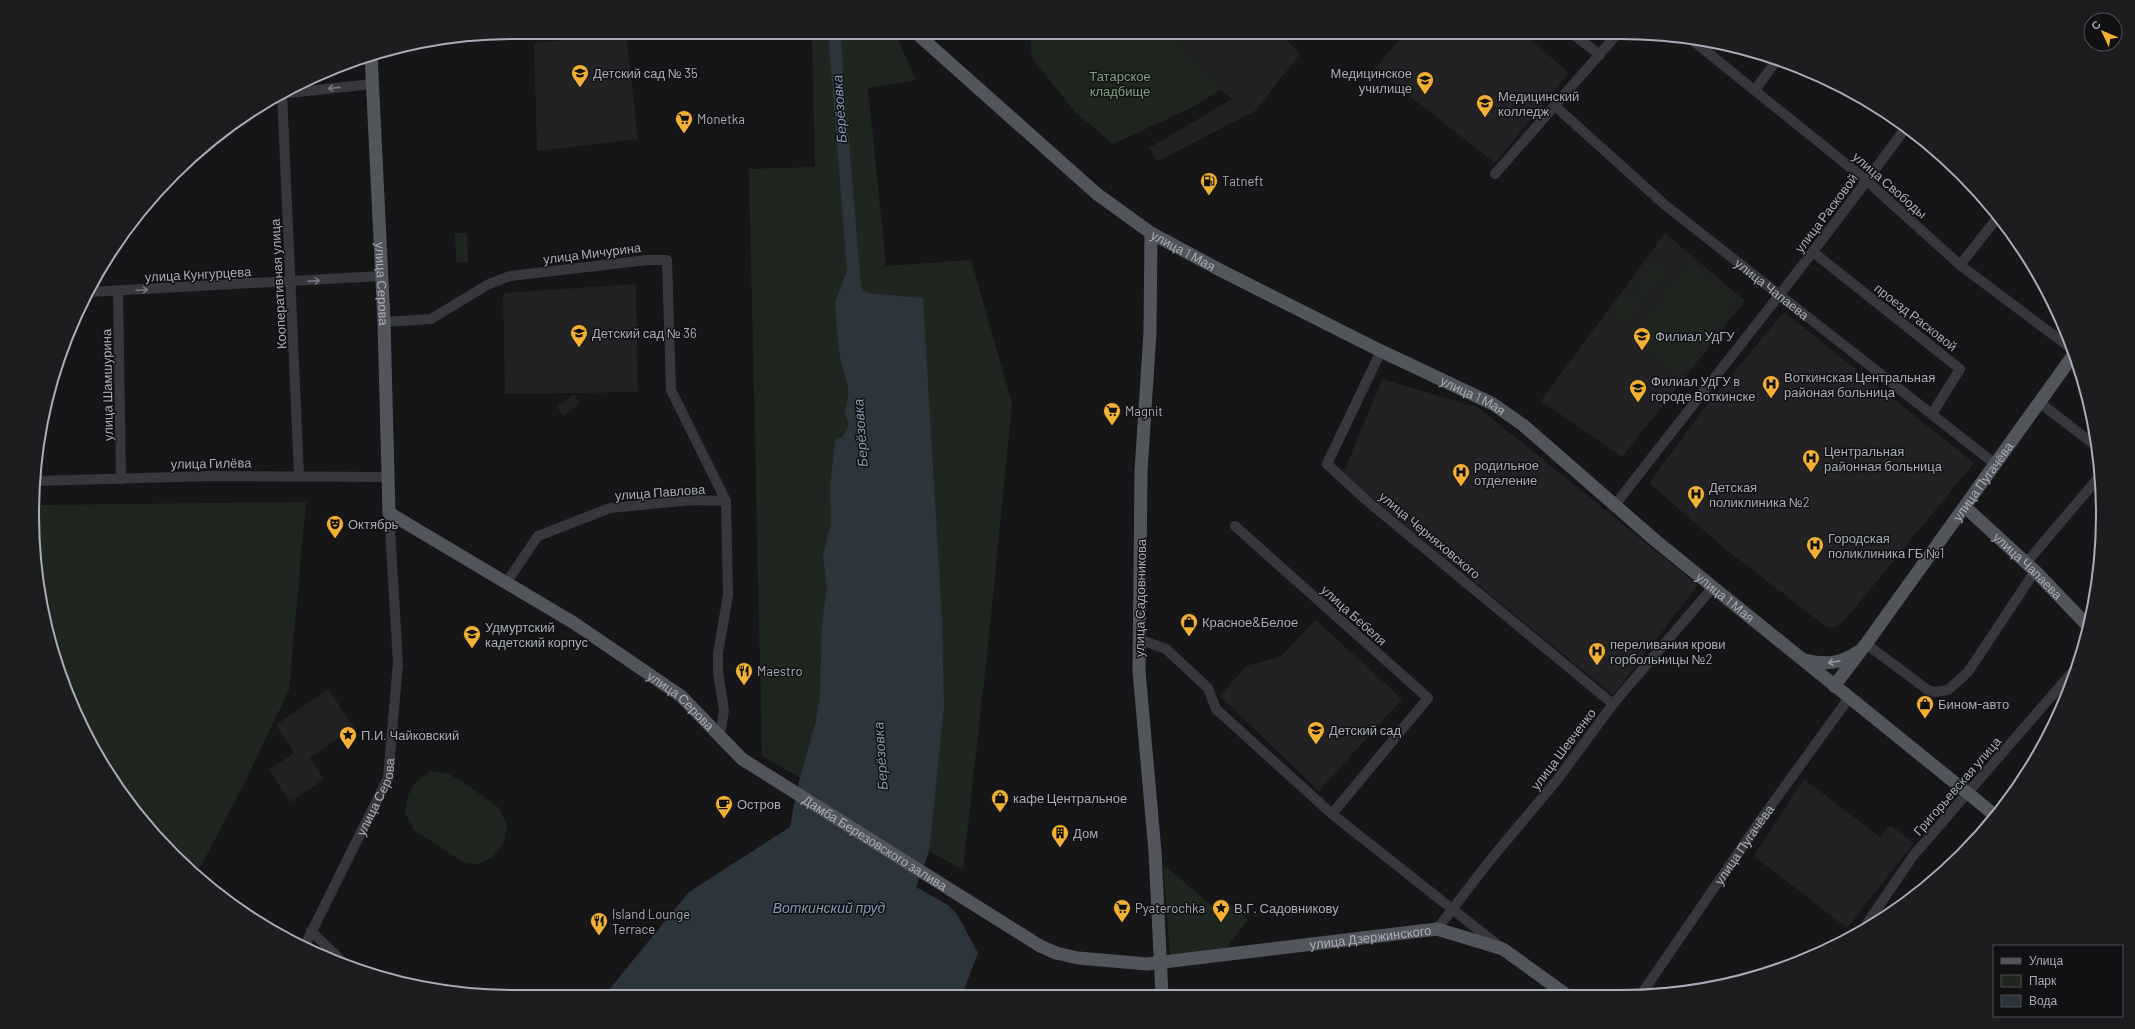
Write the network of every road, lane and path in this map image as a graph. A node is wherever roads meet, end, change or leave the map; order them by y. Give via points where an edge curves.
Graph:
1 (923, 39) edge
2 (1579, 39) edge
3 (1613, 39) edge
4 (1699, 46) edge
5 (1600, 55) junction
6 (371, 61) edge
7 (1774, 64) edge
8 (373, 84) junction
9 (1755, 90) junction
10 (298, 91) edge
11 (281, 101) edge
12 (1555, 106) junction
13 (1903, 132) edge
14 (1495, 174) dead end
15 (1867, 181) junction
16 (1995, 221) edge
17 (1151, 233) junction
18 (1813, 252) junction
19 (1960, 265) junction
20 (381, 276) junction
21 (291, 282) junction
22 (118, 291) junction
23 (95, 292) edge
24 (1780, 295) junction
25 (384, 322) junction
26 (2064, 343) edge
27 (1380, 351) junction
28 (2070, 359) edge
29 (2039, 402) junction
30 (679, 404) joint
31 (1932, 414) junction
32 (2090, 442) edge
33 (1995, 464) junction
34 (299, 475) junction
35 (387, 477) junction
36 (121, 479) junction
37 (40, 481) edge
38 (2095, 482) edge
39 (726, 502) junction
40 (1615, 505) junction
41 (1965, 507) junction
42 (389, 513) junction
43 (1235, 526) dead end
44 (2031, 567) junction
45 (506, 583) junction
46 (1713, 587) junction
47 (2084, 622) edge
48 (1139, 639) junction
49 (1865, 647) junction
50 (1801, 659) junction
51 (2066, 679) edge
52 (1834, 686) junction
53 (1850, 698) junction
54 (1613, 704) junction
55 (718, 734) junction
56 (742, 759) joint
57 (1968, 794) junction
58 (1991, 812) edge
59 (1332, 814) junction
60 (1452, 909) junction
61 (1870, 919) edge
62 (1437, 929) junction
63 (311, 930) junction
64 (306, 942) edge
65 (1503, 949) junction
66 (336, 955) edge
67 (1161, 963) junction
68 (1645, 989) edge
69 (1162, 990) edge
70 (1560, 990) edge

1 - 17 main road, улица 1 Мая via 1104,200
2 - 5 street
3 - 5 street
4 - 9 street, улица Свободы
5 - 12 street
6 - 8 main road, улица Серова
7 - 9 street
8 -> 10 street
8 - 20 main road, улица Серова
9 - 15 street, улица Свободы
11 - 21 street, Кооперативная улица
12 - 14 street
12 - 24 street, улица Чапаева via 1665,205
13 - 15 street, улица Расковой
15 - 18 street, улица Расковой
15 - 19 street, улица Свободы
16 - 19 street
17 - 27 main road, улица 1 Мая
17 - 48 main road, улица Садовникова
18 - 24 street, улица Расковой
18 - 31 street, проезд Расковой via 1960,369
19 - 26 street, улица Свободы
21 -> 20 street, улица Кунгурцева
20 - 25 main road, улица Серова
22 -> 21 street, улица Кунгурцева
21 - 34 street, Кооперативная улица
22 - 23 street, улица Кунгурцева
22 - 36 street, улица Шамшурина
24 - 31 street, улица Чапаева
24 - 40 street, улица Расковой via 1727,359
25 - 30 street, улица Мичурина via 431,319 487,285 510,276 647,260 667,260 671,390
25 - 35 main road, улица Серова
27 - 40 main road, улица 1 Мая via 1493,404 1523,425
27 - 54 street, улица Черняховского via 1327,464 1366,500
28 - 29 main road, улица Пугачёва
29 - 32 street
29 - 33 main road, улица Пугачёва
30 - 39 street, улица Павлова
31 - 33 street, улица Чапаева
33 - 41 main road, улица Пугачёва
34 - 35 street, улица Гилёва
34 - 36 street, улица Гилёва
35 - 42 main road, улица Серова
36 - 37 street, улица Гилёва
38 - 44 street
39 - 45 street, улица Павлова via 693,500 610,508 538,536
39 - 55 street, улица Павлова via 728,595 718,653 724,710
40 - 46 main road, улица 1 Мая
41 - 44 main road, улица Чапаева
41 - 49 main road, улица Пугачёва
42 - 45 main road, улица Серова
42 - 63 street, улица Серова via 398,663 388,778
43 - 59 street, улица Бебеля via 1428,698
44 - 47 main road, улица Чапаева
44 - 49 street via 1968,672 1948,690 1928,690
45 - 55 main road, улица Серова via 574,623 681,696
46 - 50 main road, улица 1 Мая
46 - 54 street, улица Шевченко
48 - 59 street via 1166,649 1208,688 1216,709
48 - 67 main road, улица Садовникова via 1139,671 1155,852
49 -> 50 main road via 1849,659 1834,664
49 - 52 main road, улица Пугачёва
50 - 52 main road, улица 1 Мая
51 - 57 street, Григорьевская улица
52 - 53 main road, улица 1 Мая
53 - 57 main road, улица 1 Мая
53 - 68 street, улица Пугачёва via 1762,818
54 - 60 street, улица Шевченко via 1557,780
55 - 56 main road, улица Серова
56 - 67 main road, Дамба Березовского залива via 1040,946 1078,958
57 - 58 main road, улица 1 Мая
57 - 61 street, Григорьевская улица via 1913,856
59 - 60 street
60 - 62 street, улица Шевченко
60 - 65 street
62 - 65 main road, улица Дзержинского
62 - 67 main road, улица Дзержинского
63 - 64 street, улица Серова
63 - 66 street
65 - 70 main road, улица Дзержинского
67 - 69 main road, улица Садовникова

